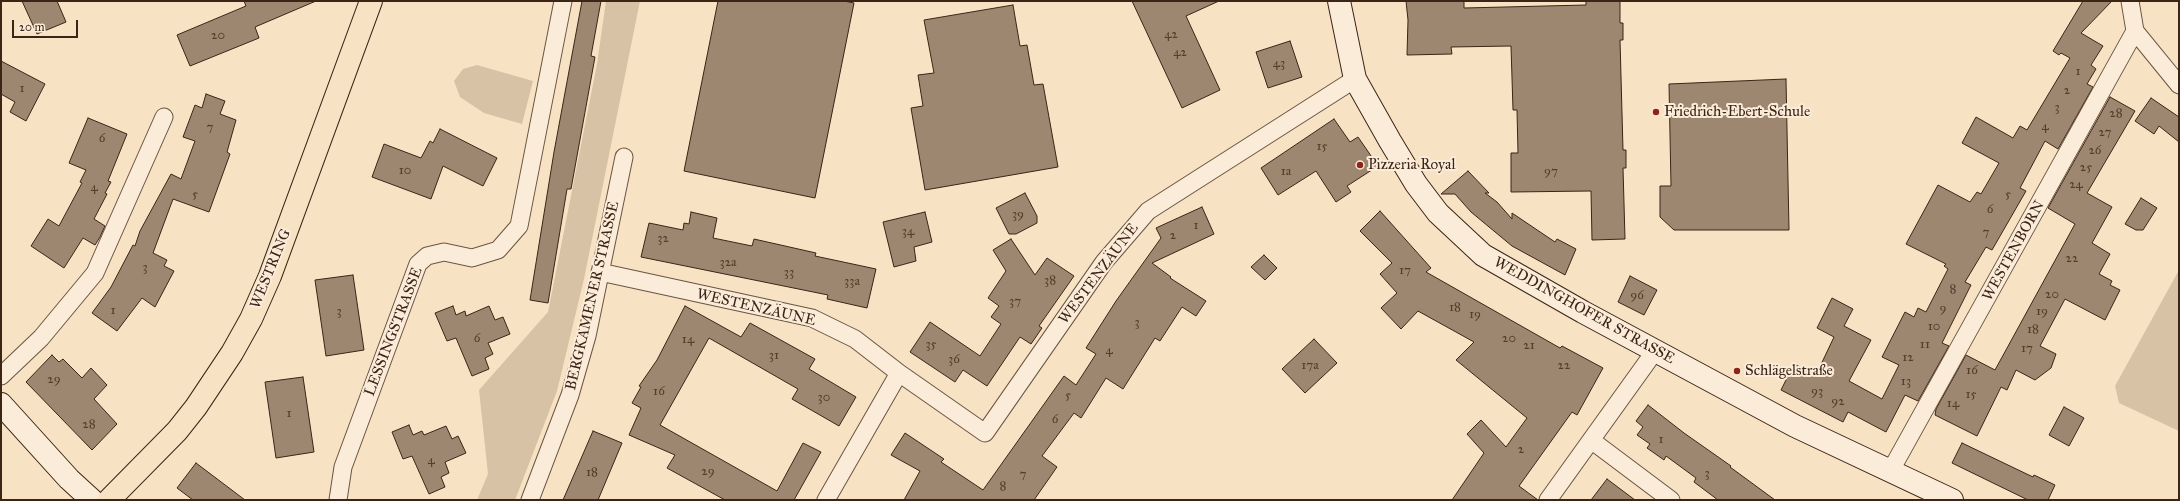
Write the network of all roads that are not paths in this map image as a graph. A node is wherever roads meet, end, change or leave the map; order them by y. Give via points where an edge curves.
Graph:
1 (371, 1) edge
2 (563, 1) edge
3 (1339, 1) edge
4 (2130, 1) edge
5 (2135, 31) junction
6 (1355, 79) junction
7 (2179, 85) edge
8 (164, 117) dead end
9 (624, 156) dead end
10 (600, 272) junction
11 (1655, 351) junction
12 (899, 373) junction
13 (1, 376) edge
14 (1, 404) edge
15 (1591, 440) junction
16 (1891, 470) junction
17 (92, 500) edge
18 (109, 500) edge
19 (338, 500) edge
20 (530, 500) edge
21 (826, 500) edge
22 (1548, 500) edge
23 (1671, 500) edge
24 (1952, 500) edge

1 - 18 main road, WESTRING via 270,276 251,319 218,375 191,413
2 - 19 street, LESSINGSTRASSE via 519,226 498,250 472,258 444,252 427,256 418,264 343,467
3 - 6 street, WEDDINGHOFER STRASSE
4 - 5 street
5 - 7 street
5 - 16 street, WESTENBORN
6 - 11 street, WEDDINGHOFER STRASSE via 1416,184 1438,213 1483,255
6 - 12 street, WESTENZÄUNE via 1148,211 1104,262 985,433
8 - 13 street via 95,273 41,338
9 - 10 street, BERGKAMENER STRASSE
10 - 12 street, WESTENZÄUNE via 812,318 855,339
10 - 20 street, BERGKAMENER STRASSE via 587,336 570,395
11 - 15 street
11 - 16 street, WEDDINGHOFER STRASSE via 1795,426
12 - 21 street
14 - 17 street via 69,479
15 - 22 street
15 - 23 street
16 - 24 street, WEDDINGHOFER STRASSE

